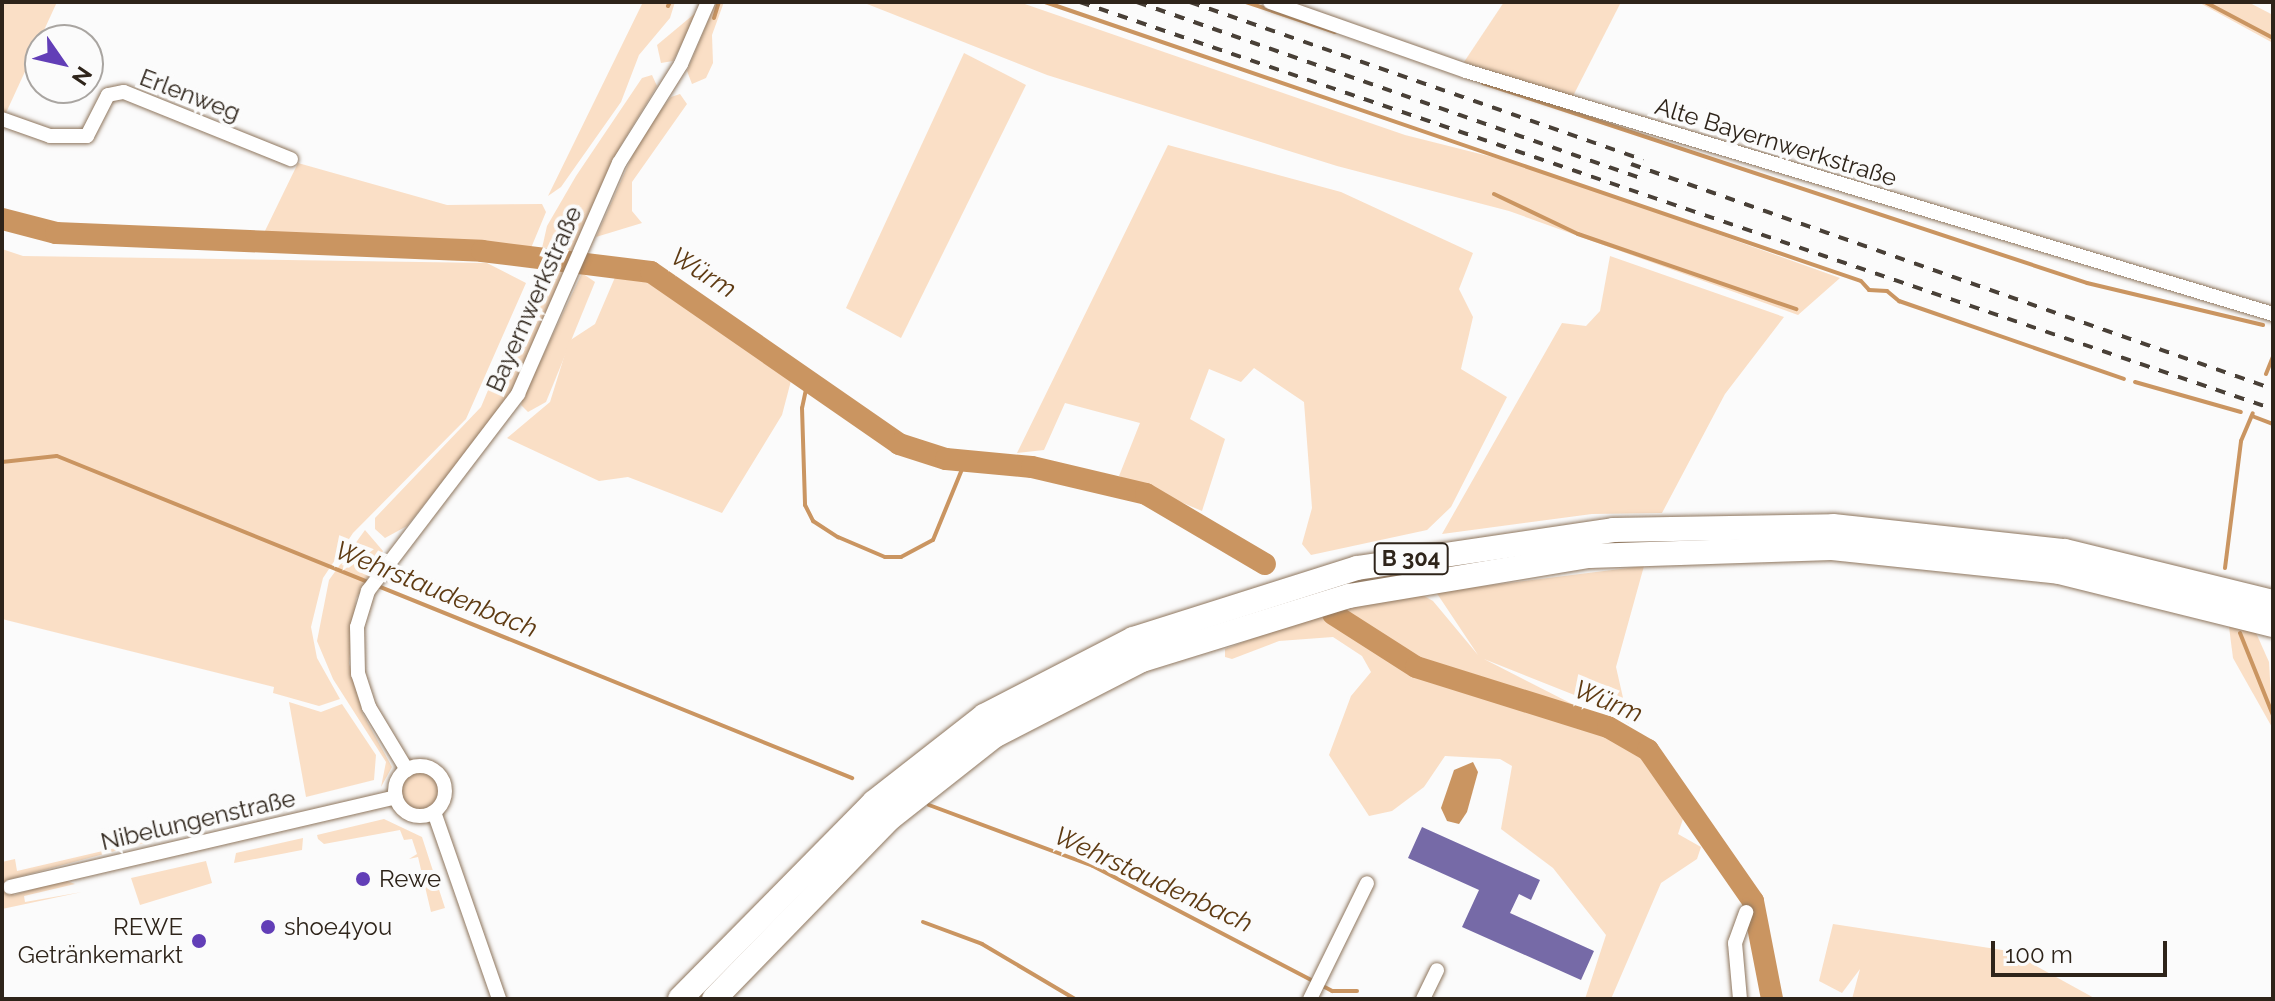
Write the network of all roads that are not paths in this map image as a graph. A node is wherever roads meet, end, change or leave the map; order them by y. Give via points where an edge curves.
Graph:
1 (708, 2) edge
2 (1270, 2) edge
3 (2, 119) edge
4 (291, 159) dead end
5 (2273, 314) edge
6 (2273, 602) edge
7 (2273, 625) edge
8 (407, 770) junction
9 (396, 797) junction
10 (434, 812) junction
11 (1367, 883) dead end
12 (10, 887) dead end
13 (1746, 912) dead end
14 (1437, 970) dead end
15 (1315, 988) edge
16 (499, 999) edge
17 (680, 999) edge
18 (714, 999) edge
19 (1423, 999) edge
20 (1740, 999) edge

1 - 8 street, Bayernwerkstraße via 681,64 619,163 505,416 378,571 368,591 357,627 358,674 369,707
2 - 5 street, Alte Bayernwerkstraße via 1466,71
3 - 4 street, Erlenweg via 50,136 87,136 108,95 124,92
6 - 17 highway, B 304 via 2065,551 1833,526 1613,530 1357,568 1133,639 984,716 874,802
7 - 18 highway, B 304 via 2059,572 1832,548 1589,556 1349,596 1142,660 994,736 889,819
8 - 9 street
8 - 10 street via 428,767 441,776 444,800
9 - 10 street via 409,814
9 - 12 street, Nibelungenstraße
10 - 16 street
11 - 15 street
13 - 20 street via 1735,943
14 - 19 street

